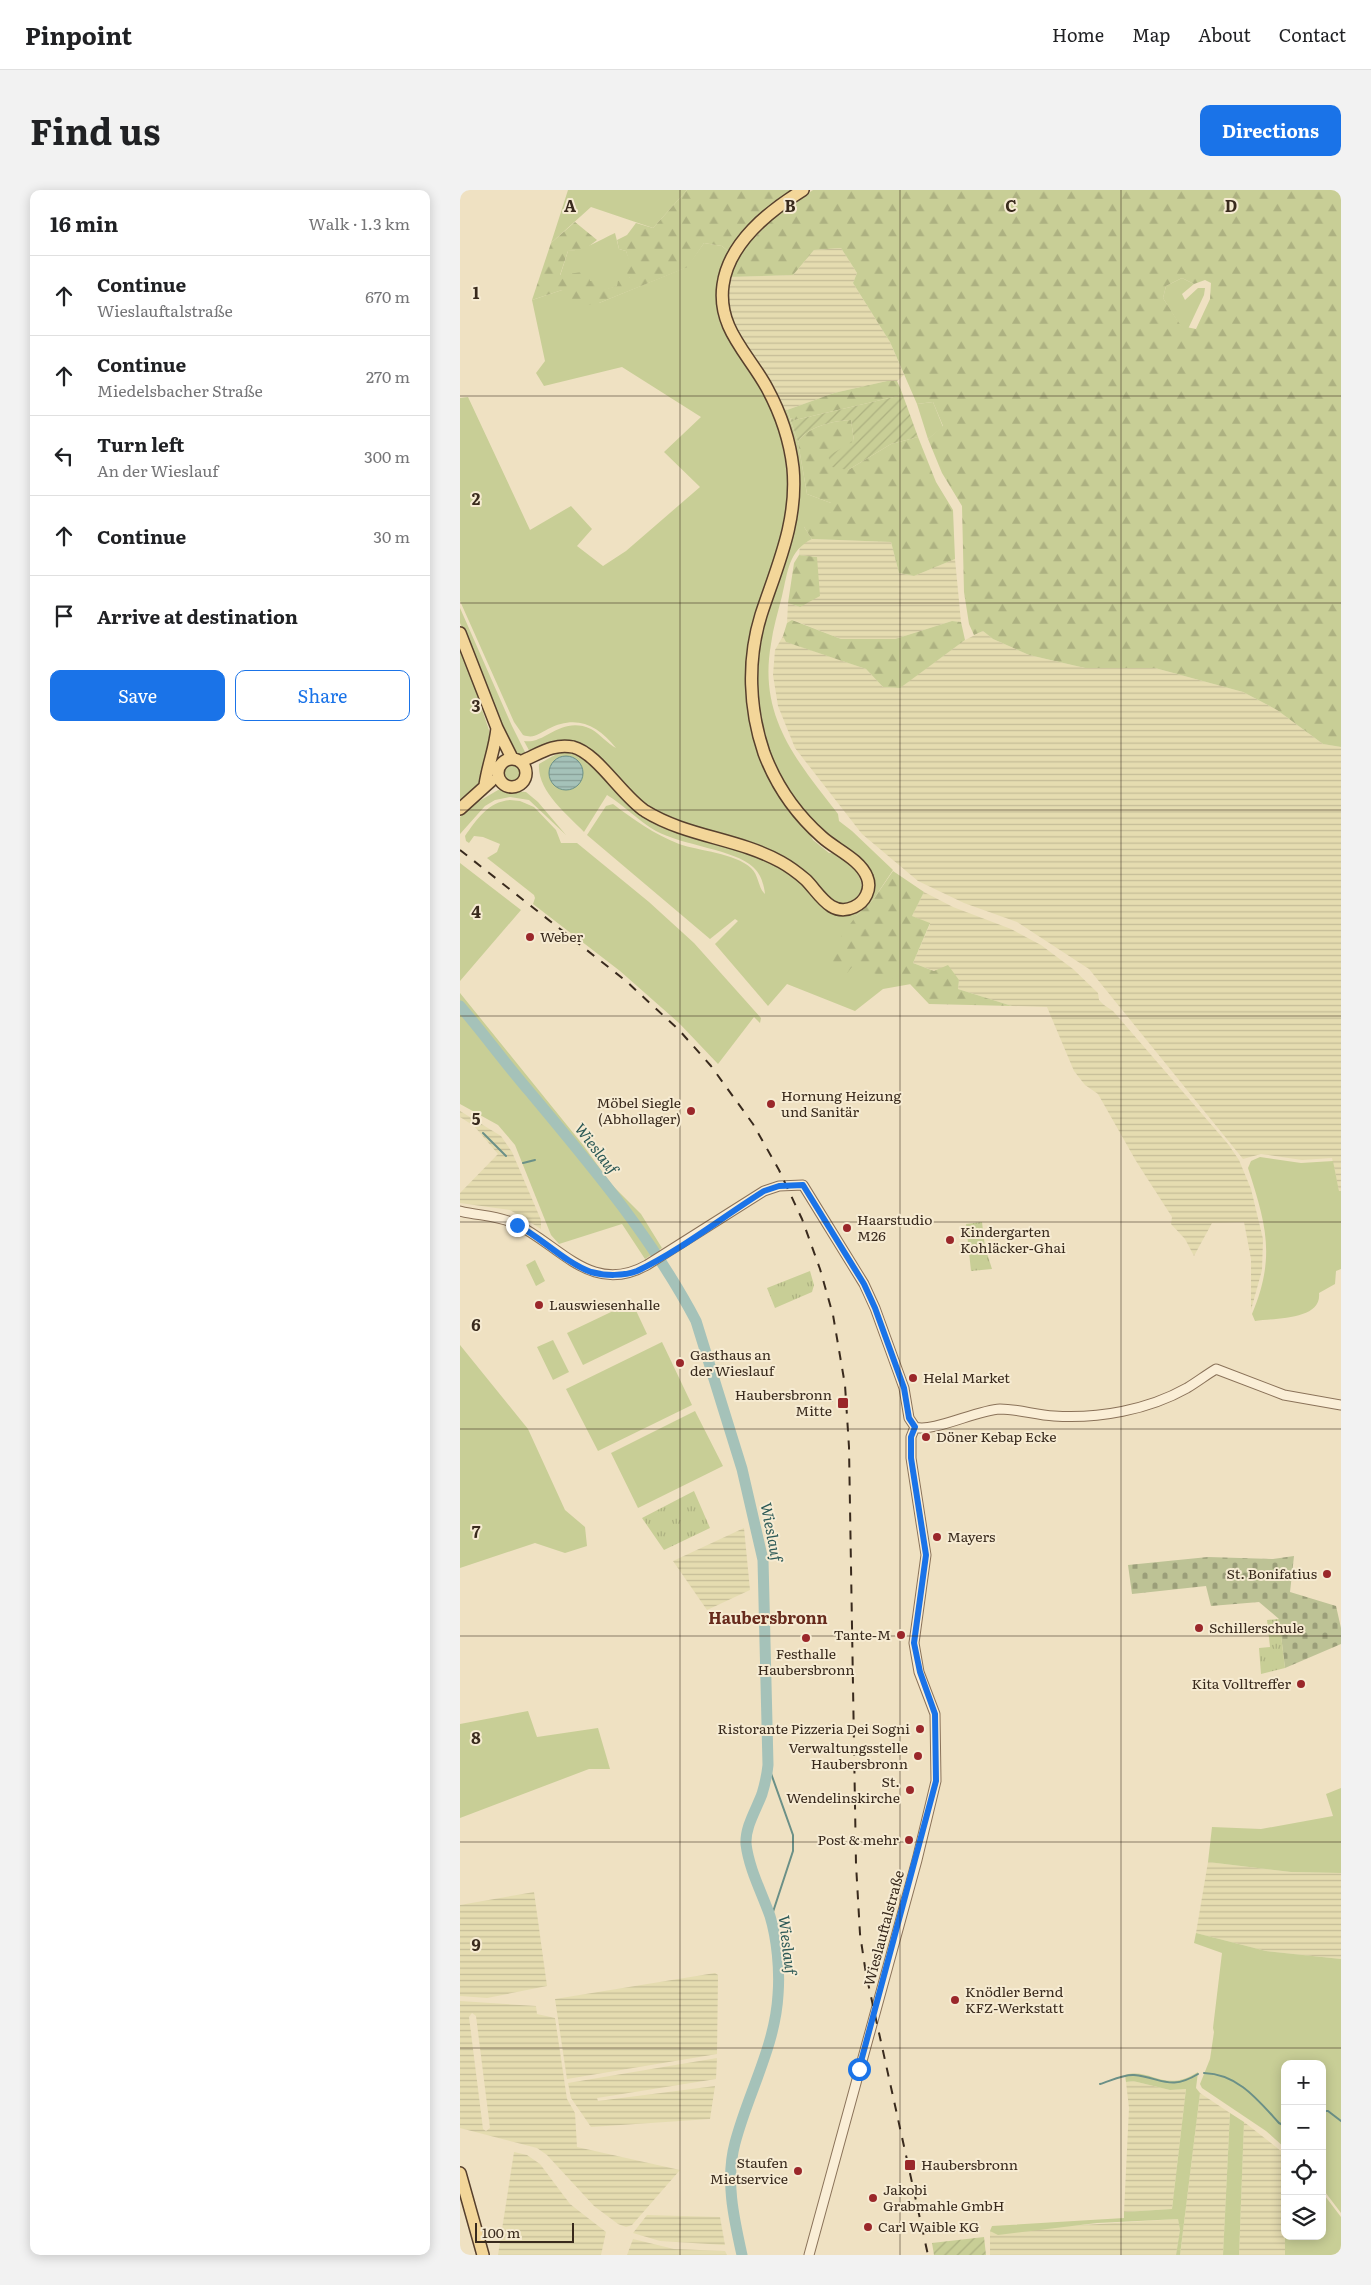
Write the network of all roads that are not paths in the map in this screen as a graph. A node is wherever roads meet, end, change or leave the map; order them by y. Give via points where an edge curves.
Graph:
1 (803, 190) edge
2 (460, 633) edge
3 (497, 728) junction
4 (516, 763) junction
5 (501, 779) junction
6 (482, 790) junction
7 (460, 809) edge
8 (462, 1214) edge
9 (1341, 1405) edge
10 (915, 1427) junction
11 (460, 2173) edge
12 (483, 2255) edge
13 (809, 2255) edge

1 - 4 main road via 766,217 738,246 725,275 722,296 727,327 767,388 788,440 794,485 783,555 761,616 754,647 751,676 753,710 766,757 788,799 821,837 856,862 866,875 868,889 862,901 850,909 831,907 795,871 772,857 656,818 628,798 592,758 580,750 551,747
2 - 3 main road
3 - 4 main road
3 - 6 main road via 495,749
4 - 5 main road
4 - 5 main road via 525,781 511,787
5 - 6 main road
6 - 7 main road
8 - 10 street via 480,1213 506,1219 571,1261 606,1275 628,1273 647,1265 764,1191 779,1186 803,1185 864,1284 904,1388 909,1418
9 - 10 street via 1284,1395 1216,1369 1170,1396 1142,1407 1111,1413 1085,1417 1053,1416 1001,1409 975,1413 930,1427
10 - 13 street, Wieslauftalstraße via 911,1437 911,1458 926,1555 914,1643 935,1714 936,1781
11 - 12 main road

